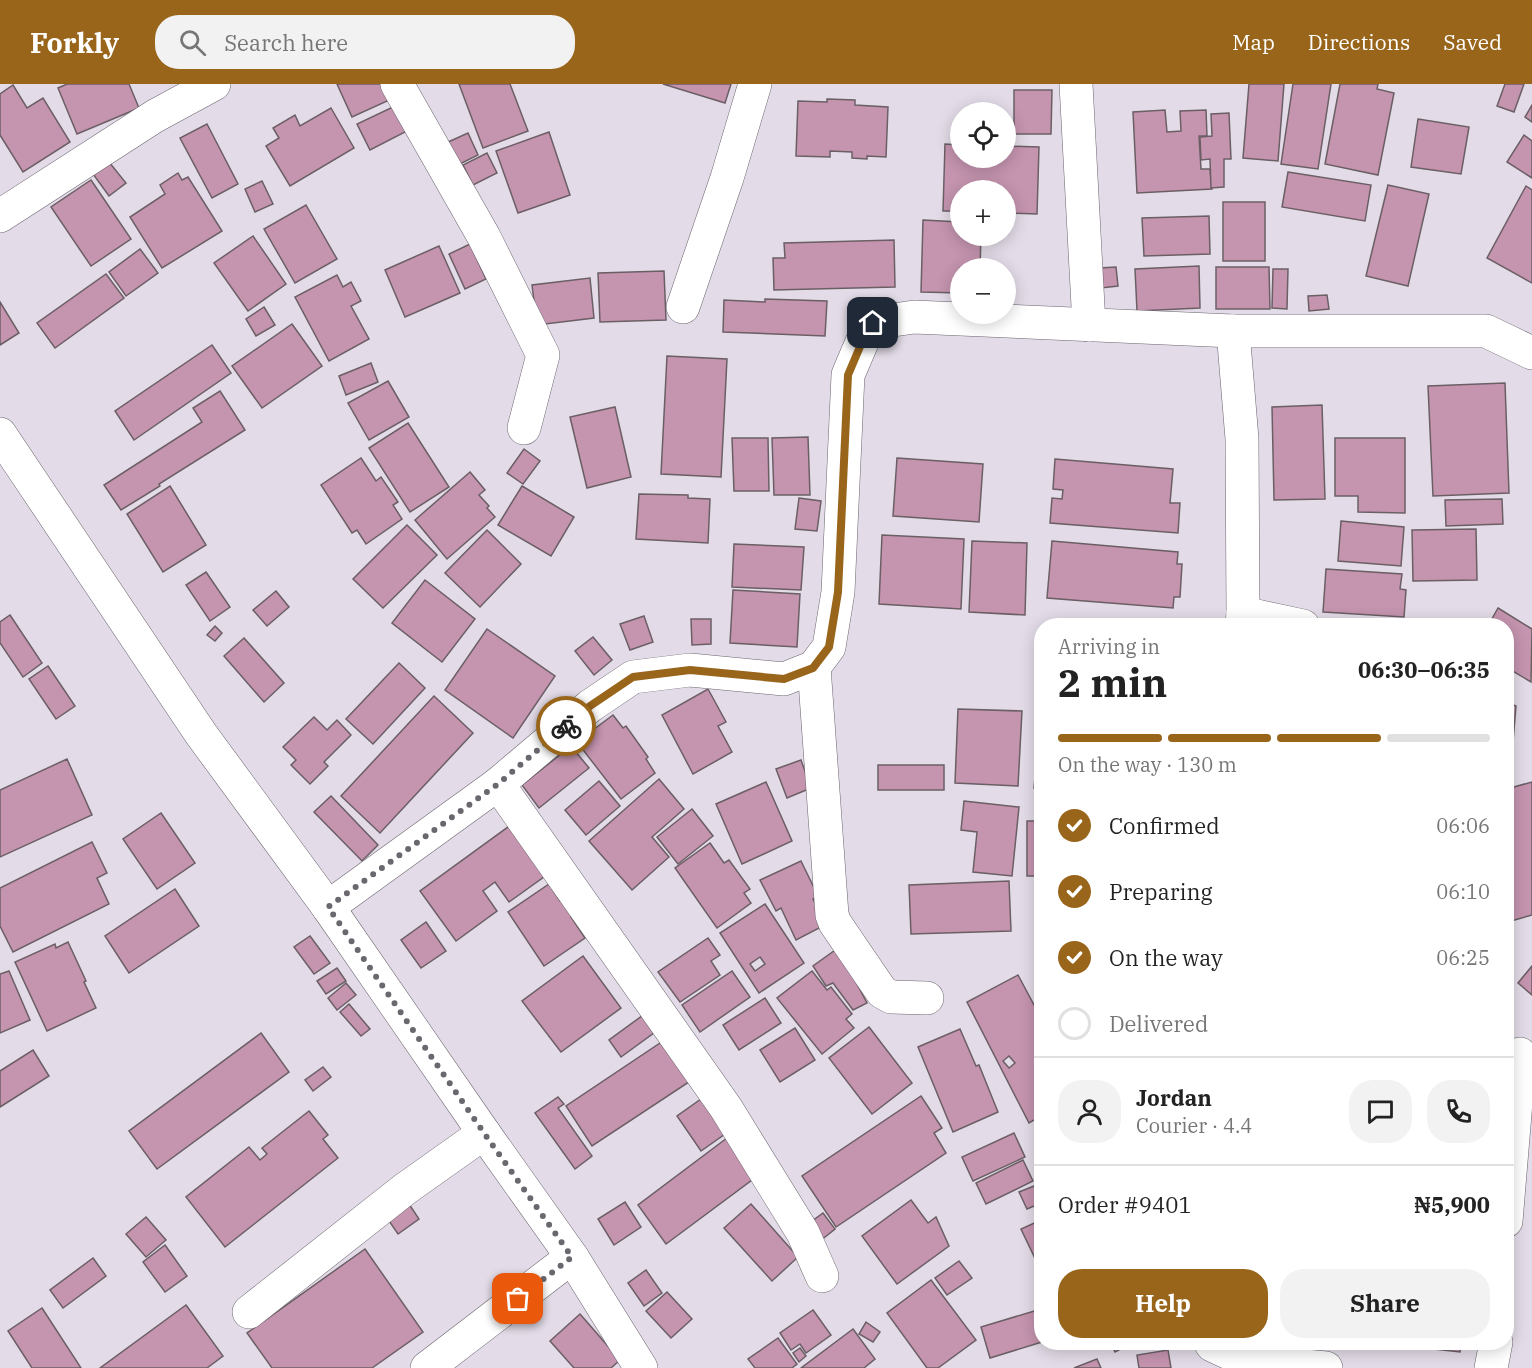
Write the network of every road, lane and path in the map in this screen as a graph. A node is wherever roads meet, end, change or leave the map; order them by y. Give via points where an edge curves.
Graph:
1 (214, 84) edge
2 (397, 84) edge
3 (755, 84) edge
4 (1076, 84) edge
5 (0, 216) edge
6 (683, 307) dead end
7 (1089, 325) junction
8 (1233, 331) junction
9 (1532, 353) edge
10 (524, 428) dead end
11 (0, 434) edge
12 (1243, 618) edge
13 (813, 668) junction
14 (498, 784) junction
15 (328, 907) junction
16 (927, 998) dead end
17 (1520, 1054) dead end
18 (1514, 1126) edge
19 (484, 1133) junction
20 (572, 1257) junction
21 (822, 1276) dead end
22 (249, 1312) dead end
23 (1223, 1350) edge
24 (1494, 1350) edge
25 (427, 1368) edge
26 (641, 1368) edge
27 (1326, 1368) edge
28 (1491, 1368) edge

1 - 5 street via 155,116
2 - 10 street via 484,237 543,355
3 - 6 street
4 - 7 street
7 - 8 street
7 - 13 street via 914,317 873,323 848,375 838,592 829,647
8 - 9 street via 1486,331
8 - 12 street via 1242,439
11 - 15 street via 201,734
13 - 14 street via 784,679 690,670 633,677 590,706
13 - 16 street via 832,915 882,992 891,997
14 - 15 street
14 - 21 street via 726,1108 803,1233
15 - 19 street
17 - 18 street
19 - 20 street
19 - 22 street via 405,1189
20 - 25 street
20 - 26 street
23 - 27 street via 1244,1360
24 - 28 street

